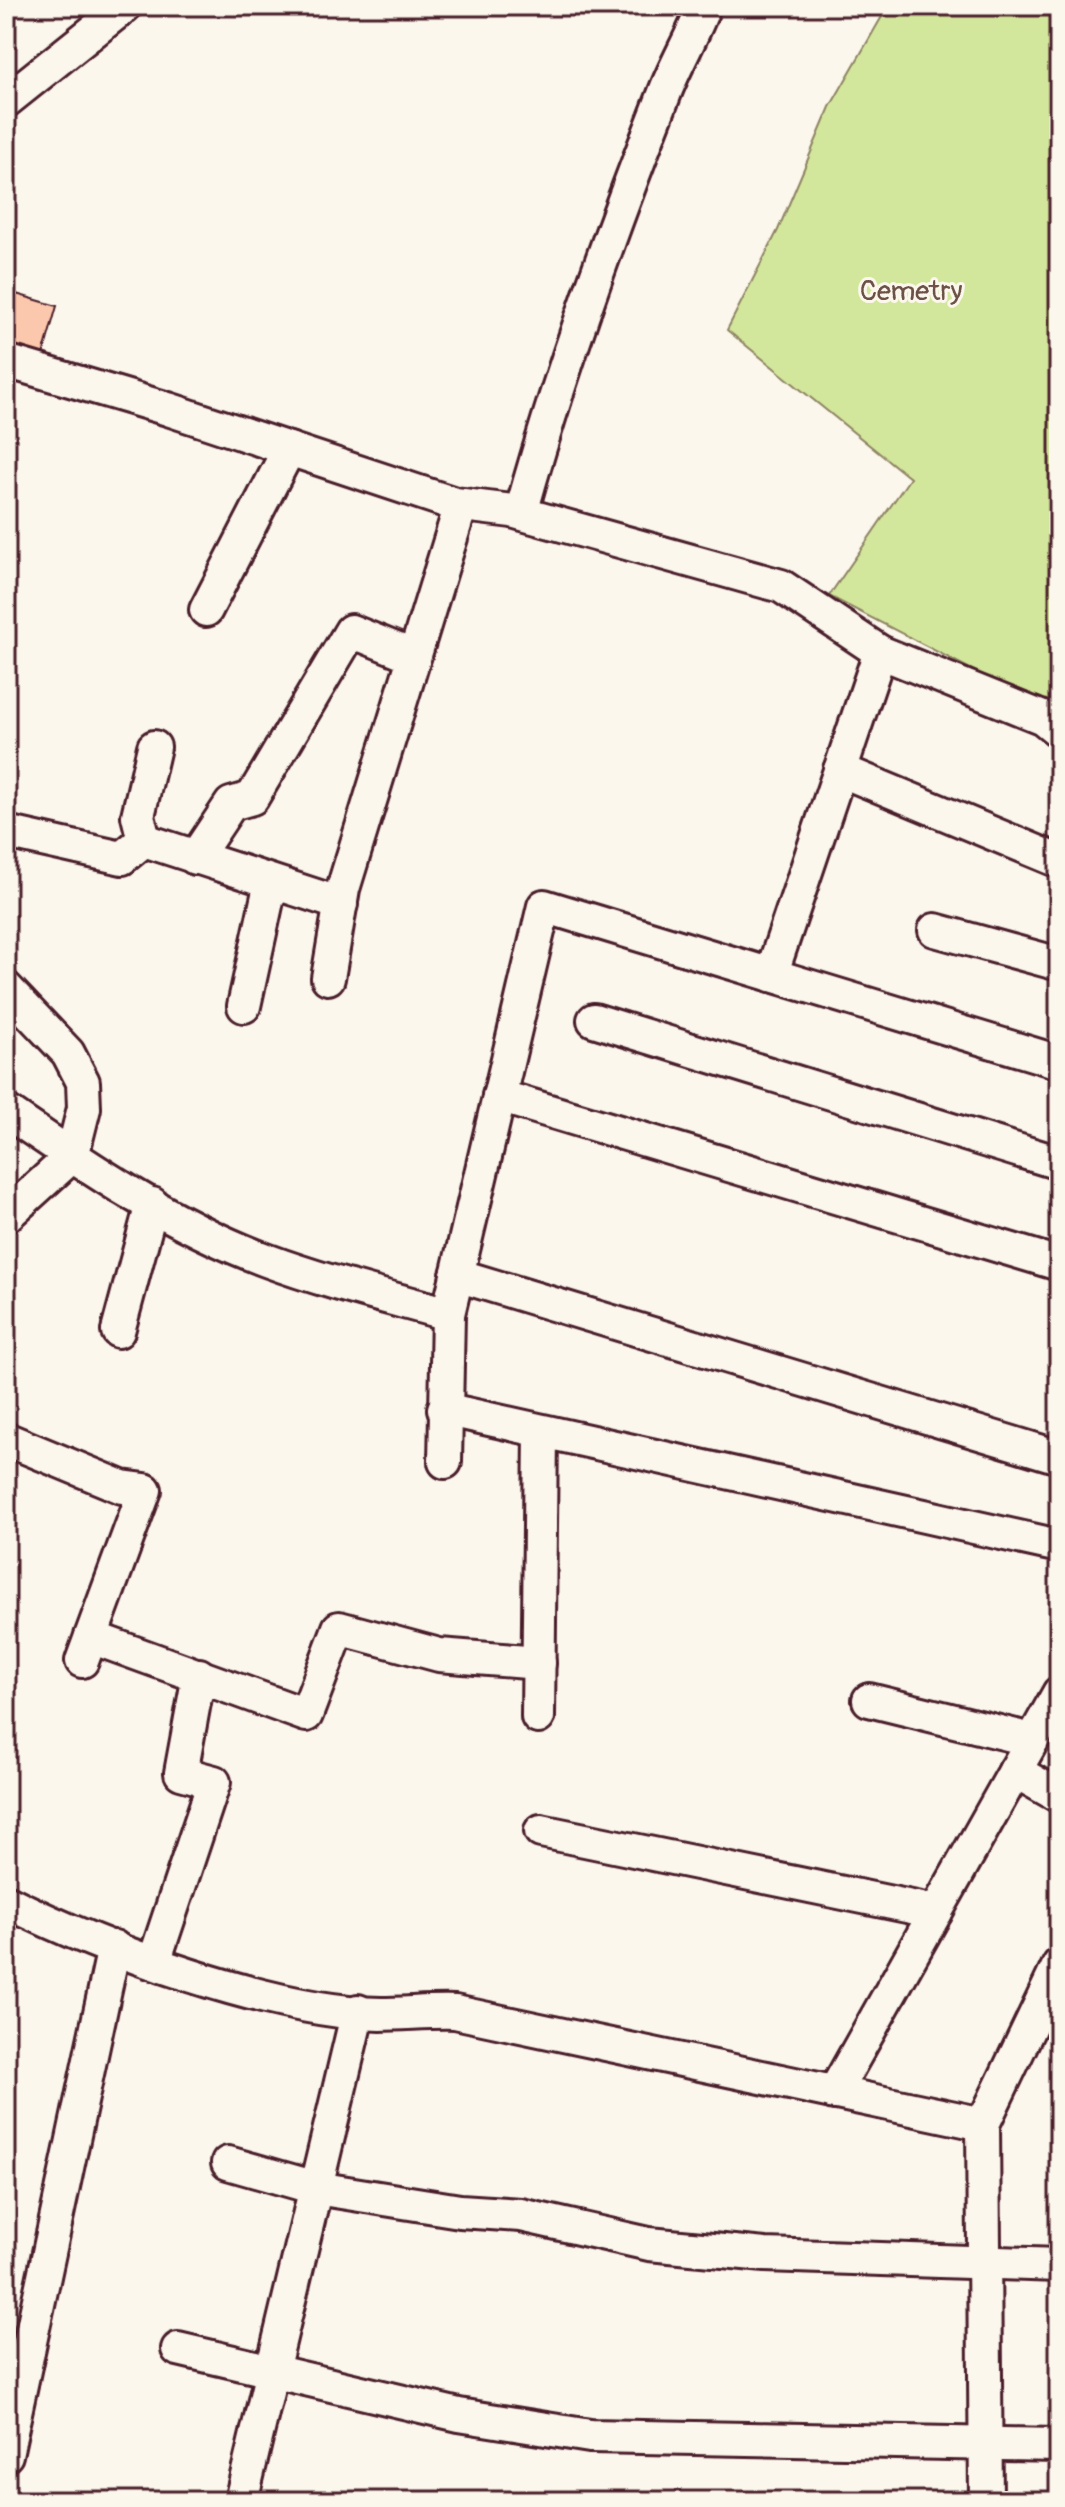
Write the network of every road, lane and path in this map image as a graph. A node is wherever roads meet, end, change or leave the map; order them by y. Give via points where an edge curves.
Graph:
1 (125, 6) edge
2 (704, 6) edge
3 (6, 101) edge
4 (6, 361) edge
5 (289, 449) junction
6 (461, 505) junction
7 (521, 513) junction
8 (206, 610) dead end
9 (880, 652) junction
10 (413, 656) junction
11 (1059, 731) edge
12 (154, 747) dead end
13 (840, 770) junction
14 (6, 832) edge
15 (144, 840) junction
16 (195, 858) junction
17 (1059, 861) edge
18 (271, 882) junction
19 (341, 904) junction
20 (935, 930) dead end
21 (1059, 964) edge
22 (771, 975) junction
23 (328, 978) dead end
24 (6, 988) edge
25 (244, 1006) dead end
26 (594, 1020) dead end
27 (1059, 1062) edge
28 (499, 1096) junction
29 (6, 1111) edge
30 (72, 1156) junction
31 (1059, 1163) edge
32 (152, 1204) junction
33 (6, 1216) edge
34 (1059, 1264) edge
35 (457, 1275) junction
36 (448, 1314) junction
37 (118, 1331) dead end
38 (444, 1409) junction
39 (541, 1431) junction
40 (6, 1439) edge
41 (1059, 1457) edge
42 (445, 1462) dead end
43 (1059, 1546) edge
44 (539, 1663) junction
45 (199, 1675) junction
46 (1059, 1693) edge
47 (869, 1700) dead end
48 (538, 1717) dead end
49 (1032, 1740) junction
50 (1015, 1771) junction
51 (1059, 1796) edge
52 (541, 1831) dead end
53 (6, 1901) edge
54 (936, 1912) junction
55 (114, 1947) junction
56 (154, 1962) junction
57 (1059, 1965) edge
58 (358, 2011) junction
59 (834, 2093) junction
60 (983, 2124) junction
61 (228, 2163) dead end
62 (316, 2188) junction
63 (985, 2265) junction
64 (1059, 2265) edge
65 (178, 2349) dead end
66 (273, 2374) junction
67 (988, 2443) junction
68 (1059, 2445) edge
69 (7, 2449) edge
70 (241, 2501) edge
71 (986, 2501) edge

1 - 3 street
2 - 7 street via 679,55 613,225
4 - 5 street
5 - 6 street
5 - 8 street
6 - 7 street
6 - 10 street
7 - 9 street via 781,586
9 - 11 street via 1043,718
9 - 13 street
10 - 16 street via 351,631 252,798 231,804
10 - 19 street
12 - 15 street via 138,816
13 - 17 street
13 - 22 street
14 - 15 street via 122,858
15 - 16 street
16 - 18 street
18 - 19 street
18 - 25 street
19 - 23 street
20 - 21 street
22 - 27 street
22 - 28 street via 544,906
24 - 30 street via 68,1053 83,1082 84,1108
26 - 31 street
28 - 34 street
28 - 35 street
29 - 30 street
30 - 32 street
30 - 33 street
32 - 36 street via 263,1259
32 - 37 street
35 - 36 street
35 - 41 street
36 - 38 street
38 - 39 street
38 - 42 street
39 - 43 street
39 - 44 street
40 - 45 street via 122,1487 145,1490 86,1649
44 - 45 street via 439,1655 339,1628 306,1715
44 - 48 street
45 - 56 street via 181,1773 214,1782
46 - 49 street
47 - 49 street
49 - 50 street
50 - 51 street
50 - 54 street
52 - 54 street
53 - 55 street
54 - 59 street
55 - 56 street
55 - 69 street
56 - 58 street via 255,1993
57 - 60 street
58 - 59 street via 455,2012
58 - 62 street
59 - 60 street
60 - 63 street
61 - 62 street
62 - 63 street via 521,2215 649,2244
62 - 66 street
63 - 64 street
63 - 67 street
65 - 66 street
66 - 67 street via 459,2415 590,2436
66 - 70 street
67 - 68 street
67 - 71 street

